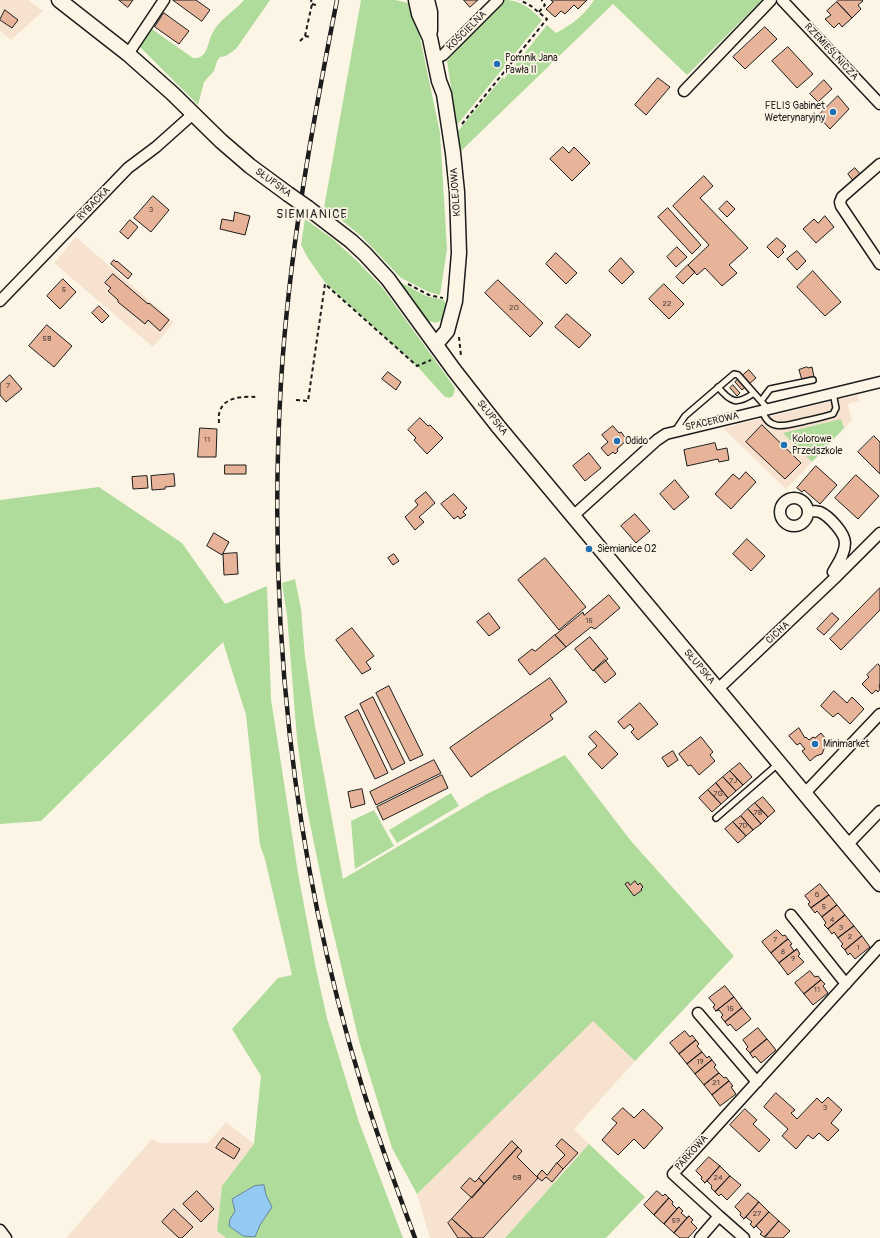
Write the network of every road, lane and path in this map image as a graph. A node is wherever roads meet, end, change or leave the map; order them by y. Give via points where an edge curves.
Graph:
1 (59, 0) edge
2 (164, 0) edge
3 (311, 0) edge
4 (416, 0) edge
5 (427, 0) edge
6 (498, 0) edge
7 (520, 0) edge
8 (542, 0) edge
9 (771, 0) edge
10 (782, 0) edge
11 (312, 4) junction
12 (316, 5) dead end
13 (539, 12) junction
14 (306, 36) junction
15 (310, 37) dead end
16 (430, 38) junction
17 (300, 41) dead end
18 (128, 54) junction
19 (434, 59) junction
20 (684, 91) dead end
21 (880, 104) edge
22 (194, 114) junction
23 (462, 124) dead end
24 (880, 164) edge
25 (880, 264) edge
26 (0, 301) edge
27 (459, 335) dead end
28 (436, 344) junction
29 (436, 358) dead end
30 (461, 358) dead end
31 (813, 380) dead end
32 (880, 382) edge
33 (718, 388) junction
34 (754, 393) junction
35 (833, 393) junction
36 (256, 397) dead end
37 (296, 400) dead end
38 (764, 407) junction
39 (219, 423) dead end
40 (674, 431) junction
41 (808, 511) dead end
42 (573, 516) junction
43 (880, 533) edge
44 (837, 576) junction
45 (718, 689) junction
46 (880, 714) edge
47 (779, 763) junction
48 (805, 793) junction
49 (880, 811) edge
50 (716, 818) dead end
51 (846, 843) junction
52 (880, 884) edge
53 (791, 915) dead end
54 (880, 946) edge
55 (846, 984) junction
56 (698, 1013) dead end
57 (757, 1082) junction
58 (719, 1216) junction
59 (0, 1230) edge
60 (6, 1238) edge
61 (700, 1238) edge
62 (744, 1238) edge

1 - 18 main road, SŁUPSKA
2 - 18 street
3 - 11 path
4 - 16 main road via 419,14
5 - 16 main road via 430,12
6 - 19 street, KOŚCIELNA via 443,55
7 - 13 path
8 - 13 path via 545,5
9 - 20 street
10 - 21 street, RZEMIEŚLNICZA
11 - 12 path
11 - 14 path
13 - 23 path via 547,19
14 - 15 path
14 - 17 path
16 - 19 main road, KOLEJOWA
18 - 22 main road, SŁUPSKA
19 - 28 main road, KOLEJOWA via 444,94 453,153 459,253 451,322 444,336
22 - 26 street, RYBACKA via 128,168
22 - 28 main road, SŁUPSKA, bridge via 237,155 351,241 379,268
24 - 25 street via 842,197 840,202
27 - 30 path
28 - 42 main road, SŁUPSKA via 492,419
29 - 37 path via 416,366 326,284 308,401
31 - 38 lane via 770,390
32 - 35 street, SPACEROWA
33 - 34 lane via 734,401 744,400
33 - 34 lane via 734,374 738,375
33 - 40 lane via 685,416
34 - 38 lane
35 - 38 street, SPACEROWA
35 - 38 lane via 836,408 833,414 784,426 775,425 767,420
36 - 39 path via 240,396 226,403 219,412
38 - 40 street, SPACEROWA
40 - 42 street, SPACEROWA via 657,440
41 - 44 street via 825,515 844,536 842,556 833,572
42 - 45 main road, SŁUPSKA
43 - 44 street, CICHA
44 - 45 street, CICHA
45 - 47 main road, SŁUPSKA
46 - 48 street
47 - 48 main road, SŁUPSKA
47 - 50 lane
48 - 51 main road, SŁUPSKA
49 - 51 street
51 - 52 main road, SŁUPSKA
53 - 55 street
54 - 55 street, PARKOWA
55 - 57 street, PARKOWA
56 - 57 street
57 - 58 street, PARKOWA via 673,1174
58 - 61 street
58 - 62 street
59 - 60 street

